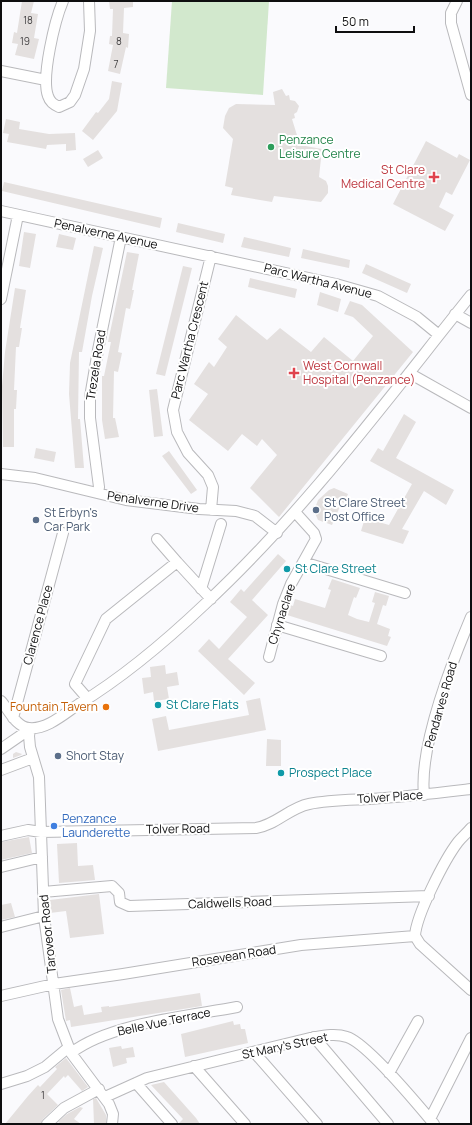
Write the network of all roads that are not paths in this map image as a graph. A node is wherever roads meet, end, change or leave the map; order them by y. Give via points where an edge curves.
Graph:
1 (63, 1) edge
2 (89, 1) edge
3 (457, 1) edge
4 (1, 71) edge
5 (46, 80) junction
6 (471, 95) edge
7 (1, 211) edge
8 (18, 215) junction
9 (121, 237) junction
10 (211, 256) junction
11 (471, 295) edge
12 (1, 299) edge
13 (455, 314) junction
14 (471, 323) edge
15 (438, 335) junction
16 (408, 373) junction
17 (471, 408) edge
18 (1, 474) edge
19 (98, 493) junction
20 (211, 510) junction
21 (295, 512) junction
22 (221, 524) dead end
23 (64, 533) dead end
24 (277, 533) junction
25 (158, 539) dead end
26 (177, 562) junction
27 (303, 562) junction
28 (201, 589) junction
29 (405, 593) dead end
30 (210, 599) junction
31 (471, 617) edge
32 (277, 625) junction
33 (381, 656) dead end
34 (269, 657) dead end
35 (88, 699) junction
36 (1, 702) edge
37 (13, 718) junction
38 (30, 728) junction
39 (1, 749) edge
40 (33, 758) junction
41 (1, 770) edge
42 (471, 788) edge
43 (424, 795) junction
44 (308, 804) joint
45 (471, 828) edge
46 (41, 832) junction
47 (1, 836) edge
48 (42, 857) junction
49 (1, 867) edge
50 (43, 892) junction
51 (429, 896) junction
52 (44, 916) junction
53 (1, 927) edge
54 (415, 936) junction
55 (54, 984) junction
56 (471, 990) edge
57 (1, 996) edge
58 (237, 1007) dead end
59 (418, 1021) dead end
60 (314, 1037) junction
61 (471, 1038) edge
62 (70, 1050) junction
63 (254, 1052) junction
64 (194, 1066) junction
65 (389, 1073) junction
66 (136, 1083) junction
67 (1, 1084) edge
68 (102, 1093) junction
69 (432, 1121) edge
70 (47, 1124) edge
71 (112, 1124) edge
72 (172, 1124) edge
73 (245, 1124) edge
74 (317, 1124) edge
75 (388, 1124) edge

1 - 5 street via 53,32
2 - 5 street via 90,31 84,69 75,95 70,102 59,107 52,103 48,95
3 - 6 street via 451,13 451,23
4 - 5 street
7 - 8 street, Penalverne Avenue
8 - 9 street, Penalverne Avenue
8 - 12 street
9 - 10 street, Penalverne Avenue
9 - 19 street, Trezela Road via 90,397
10 - 15 street, Parc Wartha Avenue via 378,296 418,317
10 - 20 street, Parc Wartha Crescent via 173,410 178,432 188,453 208,475 213,487
11 - 13 street
13 - 14 street
13 - 15 street
15 - 16 street
16 - 17 street
16 - 21 street
18 - 19 street, Penalverne Drive via 35,478
19 - 20 street, Penalverne Drive via 126,500
20 - 24 street, Penalverne Drive via 236,511 255,516
21 - 24 street
21 - 27 street, Chynaclare via 314,533 316,539
22 - 28 street
23 - 37 street, Clarence Place
24 - 30 street
25 - 26 street
26 - 28 street
26 - 35 street via 106,619 75,684
27 - 29 street
27 - 32 street, Chynaclare via 291,584
28 - 30 street
30 - 35 street via 143,658
31 - 43 street, Pendarves Road via 458,648 432,730 423,785
32 - 33 street
32 - 34 street, Chynaclare
35 - 38 street via 45,726
36 - 37 street
37 - 38 street via 22,726
38 - 39 street
38 - 40 street, Taroveor Road via 28,736
40 - 41 street
40 - 46 street, Taroveor Road via 39,777
42 - 43 street, Tolver Place
43 - 44 street, Tolver Place
44 - 46 street, Tolver Road via 288,812 264,827 256,828
45 - 51 street via 450,854
46 - 47 street, Tolver Road via 28,830
46 - 48 street, Taroveor Road
48 - 49 street
48 - 50 street, Taroveor Road
50 - 51 street, Caldwells Road via 112,886 119,893 120,902 129,906
50 - 52 street, Taroveor Road
51 - 54 street via 415,929
52 - 53 street
52 - 55 street, Taroveor Road
54 - 55 street, Rosevean Road via 301,945
54 - 56 street via 420,944
55 - 57 street, Rosevean Road
55 - 62 street, Taroveor Road via 58,1019
58 - 62 street, Belle Vue Terrace via 147,1023
59 - 65 street
60 - 63 street, St Mary's Street
60 - 65 street, St Mary's Street via 347,1037 355,1041
60 - 75 street
61 - 69 street
62 - 67 street, Belle Vue Terrace via 27,1076
62 - 68 street, Taroveor Road
63 - 64 street, St Mary's Street
63 - 74 street
64 - 66 street, St Mary's Street
64 - 73 street
65 - 69 street, St Mary's Street
66 - 68 street, St Mary's Street
66 - 72 street
68 - 70 street, St Mary's Street via 64,1108
68 - 71 street, Taroveor Road via 113,1114

